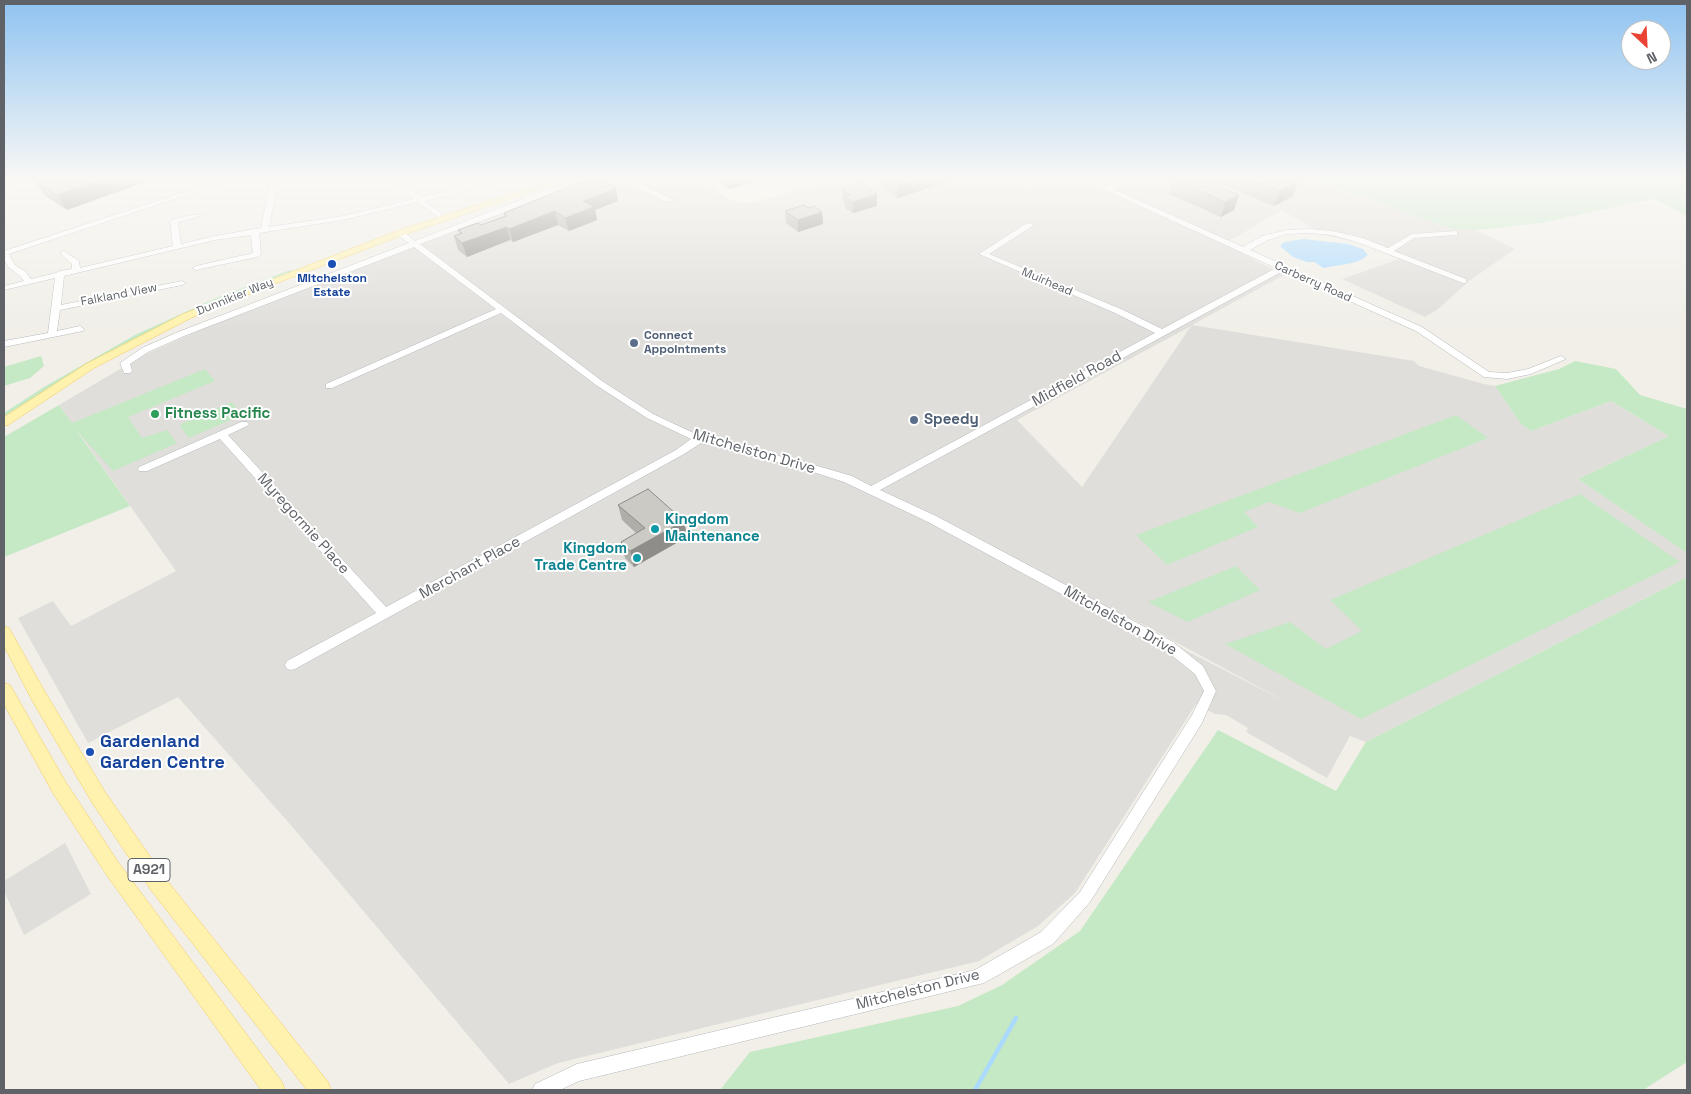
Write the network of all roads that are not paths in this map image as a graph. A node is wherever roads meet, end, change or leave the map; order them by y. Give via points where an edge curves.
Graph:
1 (78, 229) edge
2 (175, 229) edge
3 (271, 229) edge
4 (399, 229) edge
5 (414, 229) edge
6 (453, 229) edge
7 (1023, 229) edge
8 (1194, 229) edge
9 (265, 230) joint
10 (1404, 231) dead end
11 (255, 232) junction
12 (1454, 233) dead end
13 (400, 234) junction
14 (1412, 236) junction
15 (414, 244) junction
16 (177, 246) junction
17 (352, 246) junction
18 (1242, 251) junction
19 (1389, 251) junction
20 (4, 253) edge
21 (64, 253) dead end
22 (196, 268) dead end
23 (1282, 268) junction
24 (76, 269) junction
25 (60, 273) junction
26 (28, 281) junction
27 (1462, 281) dead end
28 (182, 283) dead end
29 (4, 288) edge
30 (56, 308) junction
31 (502, 310) junction
32 (80, 329) dead end
33 (1162, 333) junction
34 (52, 334) junction
35 (4, 344) edge
36 (1561, 358) dead end
37 (127, 371) dead end
38 (329, 386) dead end
39 (4, 410) edge
40 (4, 422) edge
41 (244, 424) dead end
42 (221, 434) junction
43 (699, 439) junction
44 (143, 469) dead end
45 (871, 490) junction
46 (385, 614) junction
47 (4, 632) edge
48 (291, 666) dead end
49 (4, 690) edge
50 (304, 1070) junction
51 (274, 1090) edge
52 (320, 1090) edge
53 (328, 1090) edge
54 (541, 1090) edge

1 - 20 street
2 - 16 street
3 - 9 street
4 - 17 main road, Dunnikier Way
5 - 13 main road, Dunnikier Way
6 - 15 street
7 - 33 street, Muirhead via 983,254
8 - 18 street, Carberry Road
9 - 11 street
10 - 14 street
11 - 16 street
11 - 22 street via 257,255
12 - 14 street
13 - 15 street, Mitchelston Drive
13 - 17 main road
13 - 40 main road, Dunnikier Way via 187,316 90,366
14 - 19 street
15 - 31 street, Mitchelston Drive
15 - 37 street via 181,334 125,363
16 - 24 street
17 - 39 main road, Dunnikier Way via 210,298 151,325 83,359
18 - 19 street via 1265,238 1309,231 1332,233
18 - 23 street, Carberry Road
19 - 27 street
20 - 26 street via 12,267
21 - 24 street via 76,263
23 - 33 street, Midfield Road
23 - 36 street, Carberry Road via 1419,330 1482,373 1506,376 1531,371
24 - 25 street
25 - 26 street
25 - 30 street, Falkland View
26 - 29 street
28 - 30 street, Falkland View
30 - 34 street, Falkland View
31 - 38 street
31 - 43 street, Mitchelston Drive via 599,383 650,416
32 - 34 street, Falkland View
33 - 45 street, Midfield Road
34 - 35 street
41 - 42 street
42 - 44 street
42 - 46 street, Myregormie Place
43 - 45 street, Mitchelston Drive via 803,465
43 - 46 street, Merchant Place
45 - 54 street, Mitchelston Drive via 932,519 1169,646 1199,670 1210,691 1197,720 1085,897 1039,943 978,977 577,1073
46 - 48 street, Merchant Place
47 - 50 main road, A921 via 98,798 158,884
49 - 51 main road, A921 via 59,787 112,868
50 - 52 main road, A921
50 - 53 street

